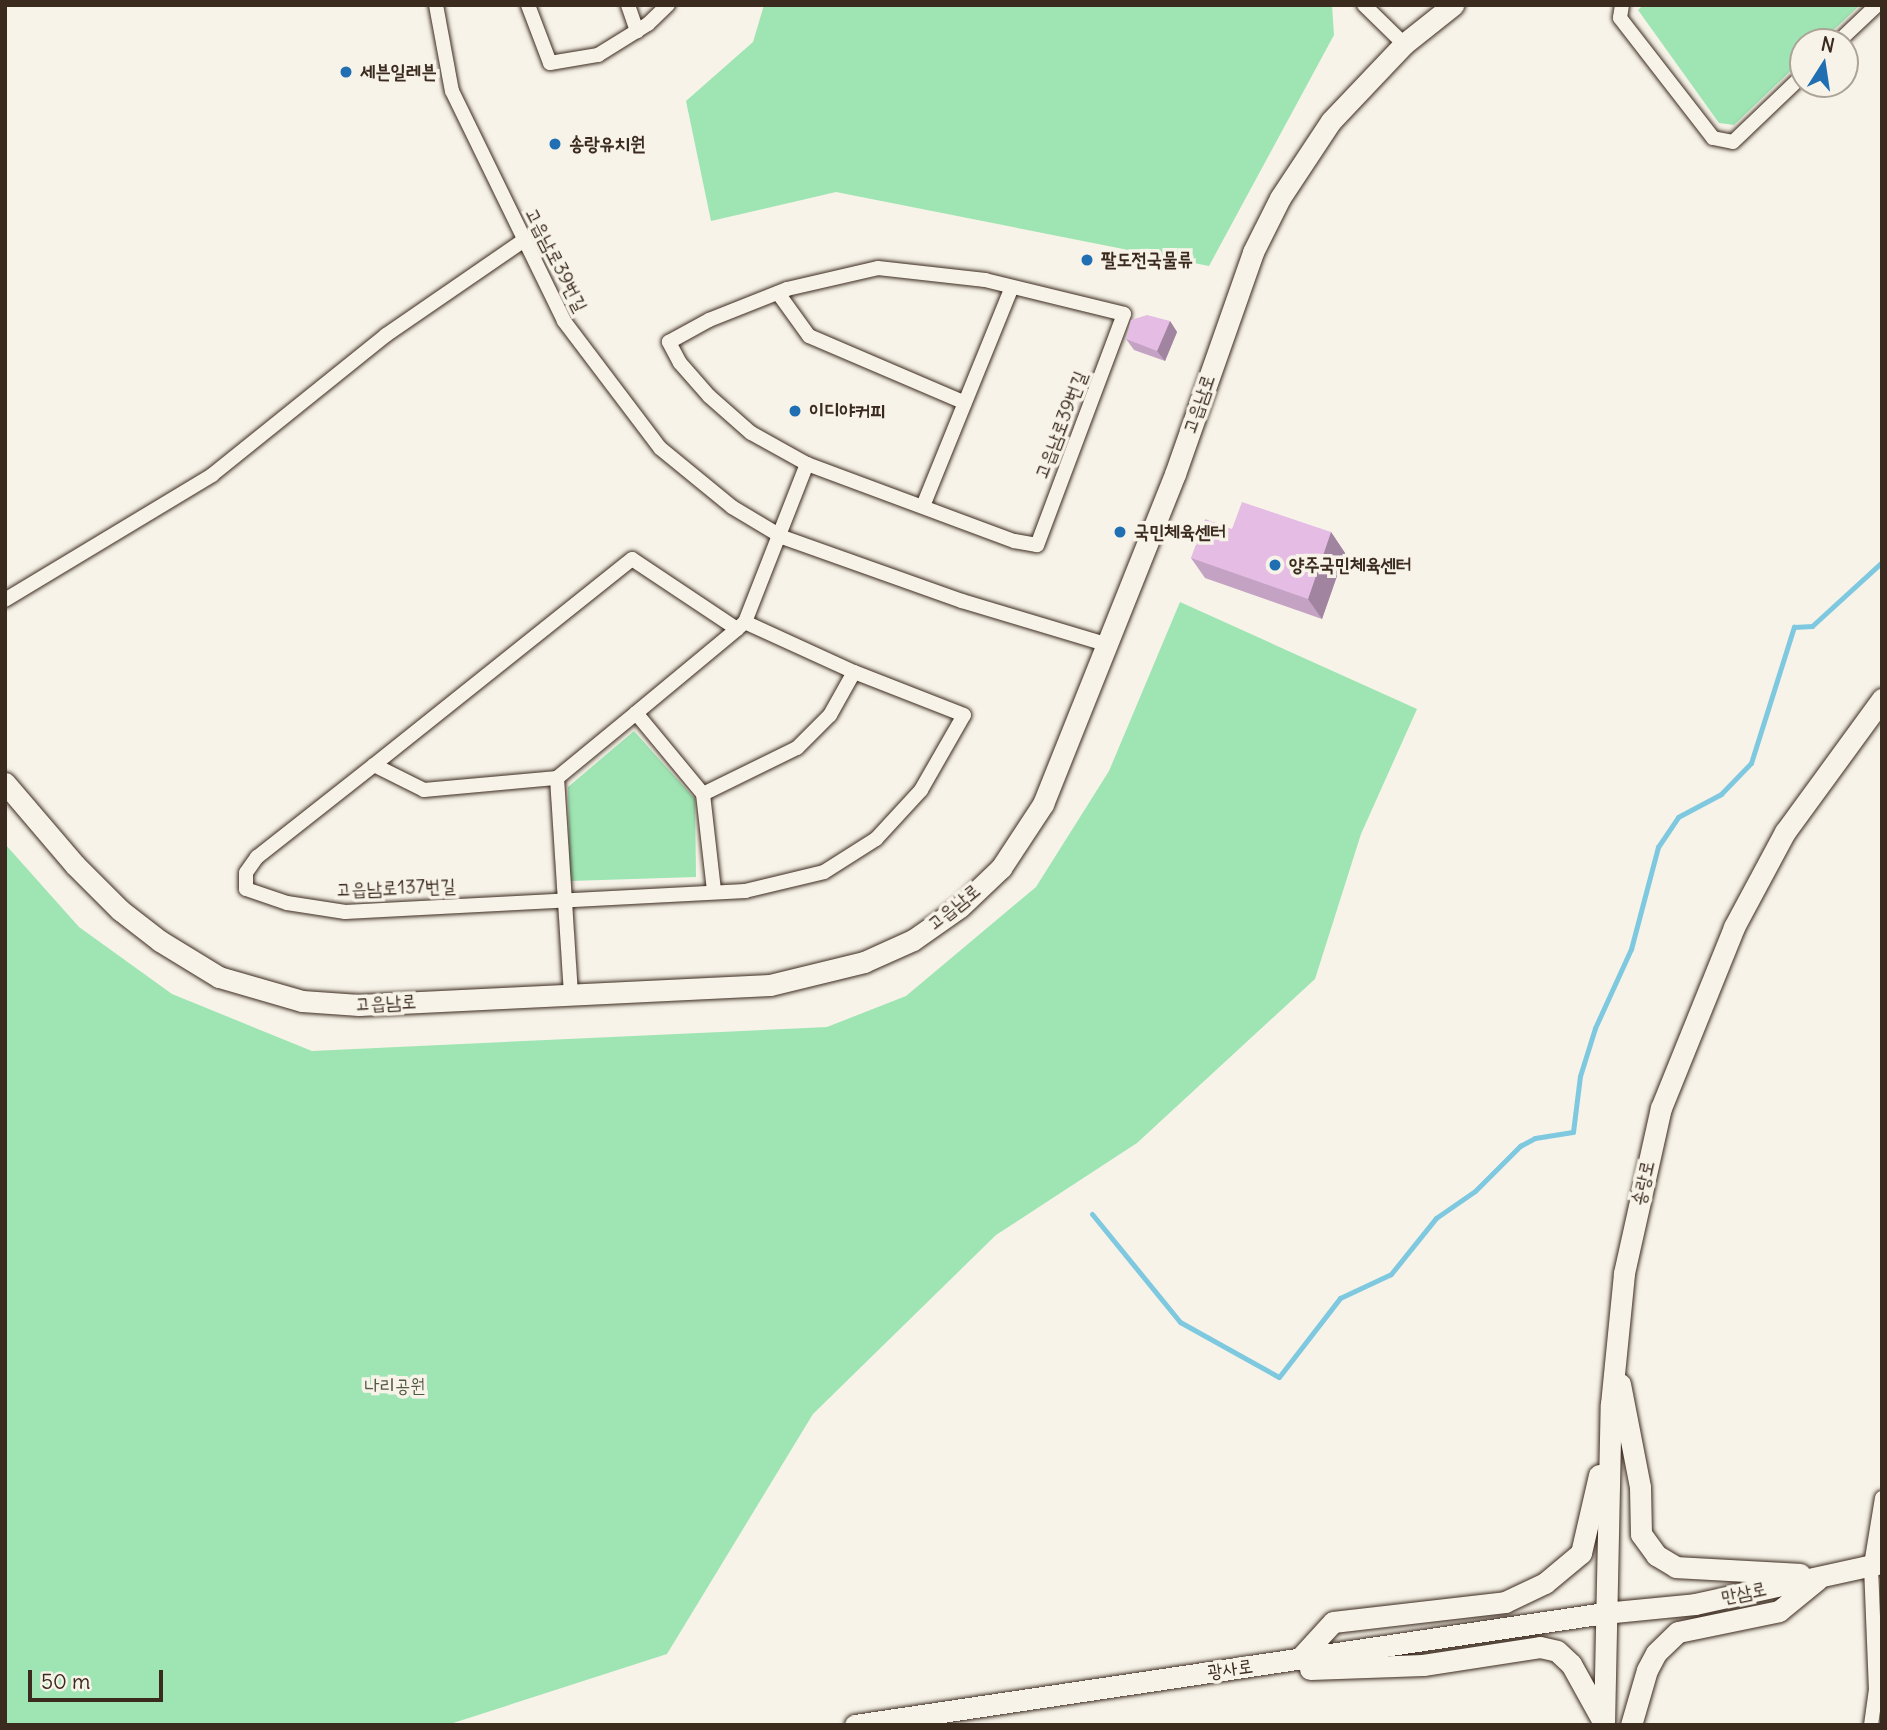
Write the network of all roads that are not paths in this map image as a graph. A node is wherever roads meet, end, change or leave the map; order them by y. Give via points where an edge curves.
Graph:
1 (436, 5) edge
2 (528, 5) edge
3 (628, 5) edge
4 (668, 5) edge
5 (1364, 5) edge
6 (1453, 5) edge
7 (1622, 5) edge
8 (1877, 5) edge
9 (1853, 28) edge
10 (637, 31) junction
11 (1405, 44) junction
12 (1789, 88) edge
13 (524, 240) junction
14 (1012, 287) junction
15 (778, 293) junction
16 (963, 402) junction
17 (807, 464) junction
18 (923, 506) junction
19 (782, 537) junction
20 (5, 600) edge
21 (741, 625) junction
22 (1109, 645) junction
23 (854, 673) junction
24 (1882, 699) edge
25 (636, 713) junction
26 (374, 765) junction
27 (557, 778) junction
28 (5, 783) edge
29 (704, 794) junction
30 (714, 891) junction
31 (565, 900) junction
32 (571, 993) junction
33 (1615, 1362) junction
34 (1610, 1432) junction
35 (1882, 1497) edge
36 (1877, 1564) edge
37 (1823, 1576) junction
38 (1604, 1613) junction
39 (1299, 1659) junction
40 (1200, 1674) junction
41 (1604, 1724) edge
42 (855, 1725) edge
43 (1631, 1725) edge
44 (1871, 1725) edge

1 - 13 street, 고읍남로39번길 via 452,92
2 - 10 street via 550,63 598,55
3 - 10 street
4 - 10 street
5 - 11 street
6 - 11 street, 고읍남로
7 - 12 street via 1620,18 1713,138 1733,142
8 - 9 street
11 - 22 street, 고읍남로 via 1331,121 1264,226
13 - 19 street, 고읍남로39번길 via 564,321 660,448 732,507
13 - 20 street via 386,335 212,475
14 - 15 street, 고읍남로39번길 via 943,272 878,268
14 - 16 street
14 - 18 street, 고읍남로39번길 via 1124,314 1037,545 1014,541
15 - 16 street via 809,336
15 - 17 street, 고읍남로39번길 via 709,320 670,342 680,363 709,396 751,433
16 - 18 street
17 - 18 street, 고읍남로39번길
17 - 19 street
19 - 21 street
19 - 22 street, 고읍남로39번길 via 962,601
21 - 23 street, 고읍남로137번길
21 - 25 street
21 - 26 street, 고읍남로137번길 via 632,559
22 - 32 street, 고읍남로 via 1043,804 1001,867 960,906 913,940 864,962 770,985
23 - 29 street via 830,715 797,748
23 - 30 street, 고읍남로137번길 via 964,715 921,790 876,839 824,872 745,891
24 - 33 street, 송랑로 via 1785,832 1734,927 1690,1029 1661,1108 1640,1191 1624,1273
25 - 27 street
25 - 29 street
26 - 27 street via 424,790
26 - 31 street, 고읍남로137번길 via 257,857 246,873 246,889 287,904 345,912
27 - 31 street
28 - 32 street, 고읍남로 via 26,812 120,910 219,976 273,994 330,1005
29 - 30 street
30 - 31 street, 고읍남로137번길
31 - 32 street
33 - 34 street, 송랑로
33 - 37 street via 1640,1487 1641,1534 1656,1555 1676,1567
34 - 38 street, 송랑로
34 - 39 street via 1581,1553 1545,1583 1505,1602 1332,1622
35 - 36 street
36 - 37 street, 만삼로
36 - 44 street via 1876,1691
37 - 38 street, 만삼로 via 1695,1604
37 - 43 street via 1779,1611 1678,1632 1656,1653 1647,1670
38 - 39 street, 광사로
38 - 41 street, 송랑로
39 - 40 street, 광사로
40 - 41 street via 1423,1665 1540,1647 1557,1651 1571,1664
40 - 42 street, 광사로

